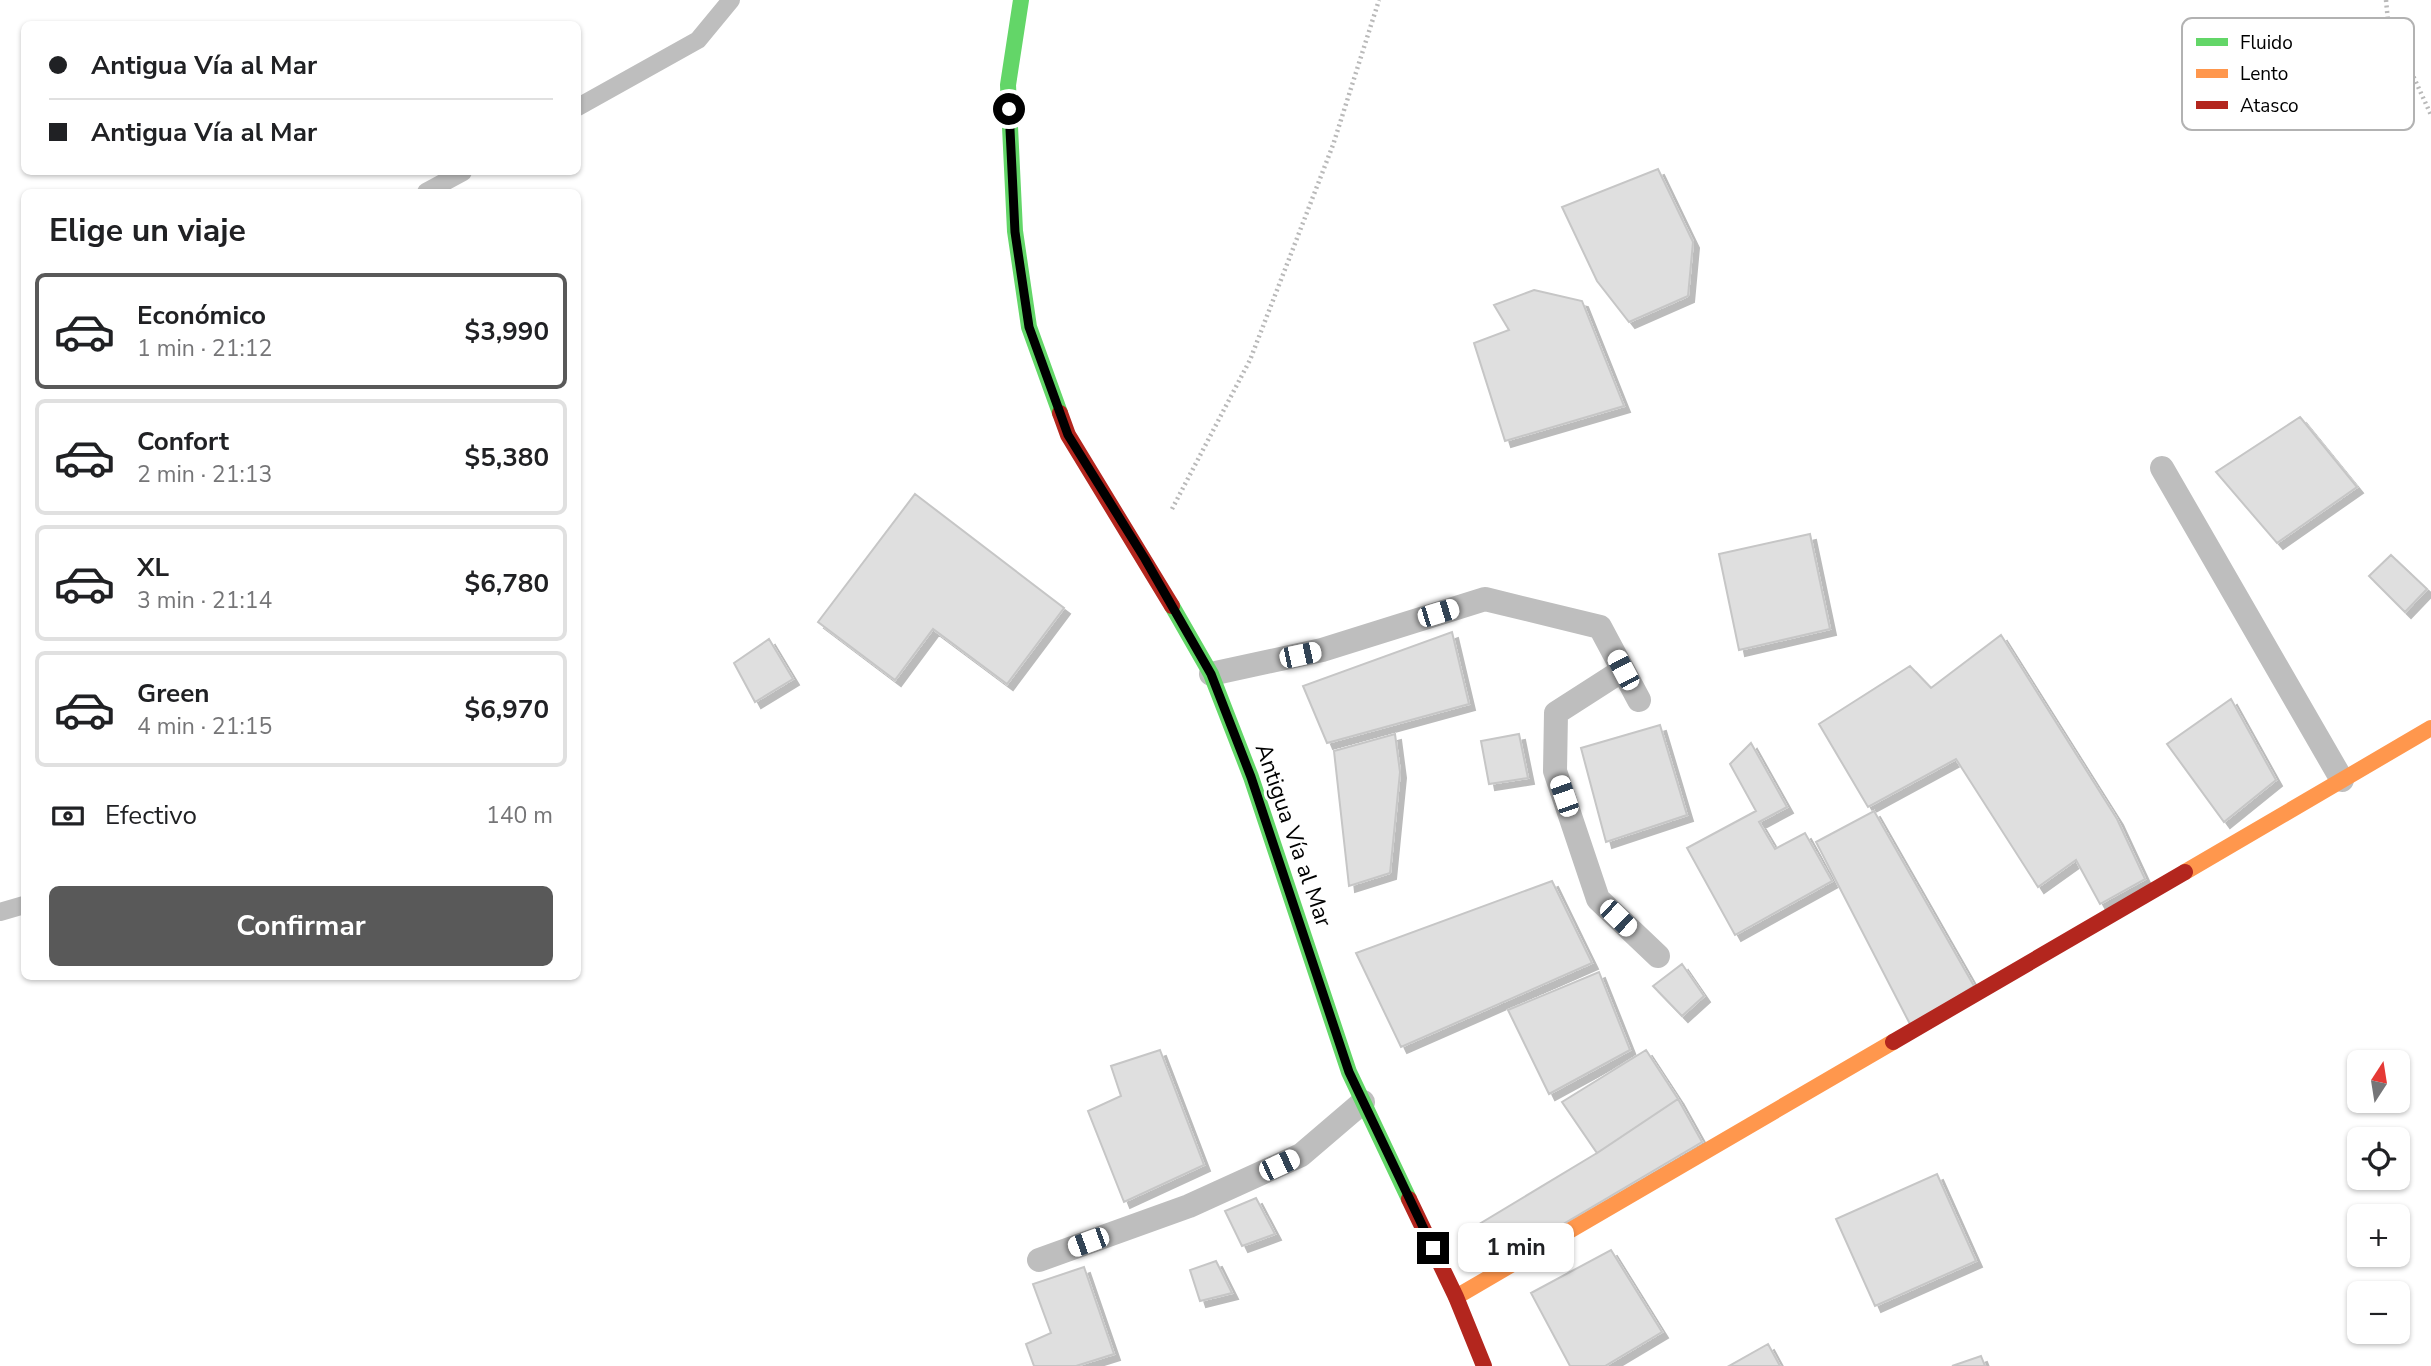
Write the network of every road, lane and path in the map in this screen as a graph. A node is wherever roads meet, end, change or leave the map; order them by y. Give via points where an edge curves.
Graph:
1 (1021, 0) edge
2 (1379, 0) edge
3 (2386, 0) edge
4 (2388, 18) edge
5 (2414, 78) edge
6 (2431, 115) edge
7 (2162, 468) dead end
8 (1145, 559) junction
9 (1623, 670) junction
10 (1211, 674) junction
11 (1639, 701) dead end
12 (2431, 728) edge
13 (2342, 780) junction
14 (1658, 956) dead end
15 (1363, 1102) junction
16 (1038, 1260) dead end
17 (1456, 1297) junction
18 (1484, 1366) edge

1 - 8 main road, Antigua Vía al Mar via 1008,85 1015,232 1029,327 1068,435
2 - 8 path via 1333,145 1250,360
3 - 4 path
5 - 6 path
7 - 13 lane
8 - 10 main road, Antigua Vía al Mar
9 - 10 lane via 1600,627 1485,598 1322,650
9 - 11 lane
9 - 14 lane via 1556,713 1555,771 1598,899
10 - 15 main road, Antigua Vía al Mar
12 - 13 main road
13 - 17 main road
15 - 16 lane via 1301,1155 1189,1206
15 - 17 main road, Antigua Vía al Mar
17 - 18 main road, Antigua Vía al Mar

